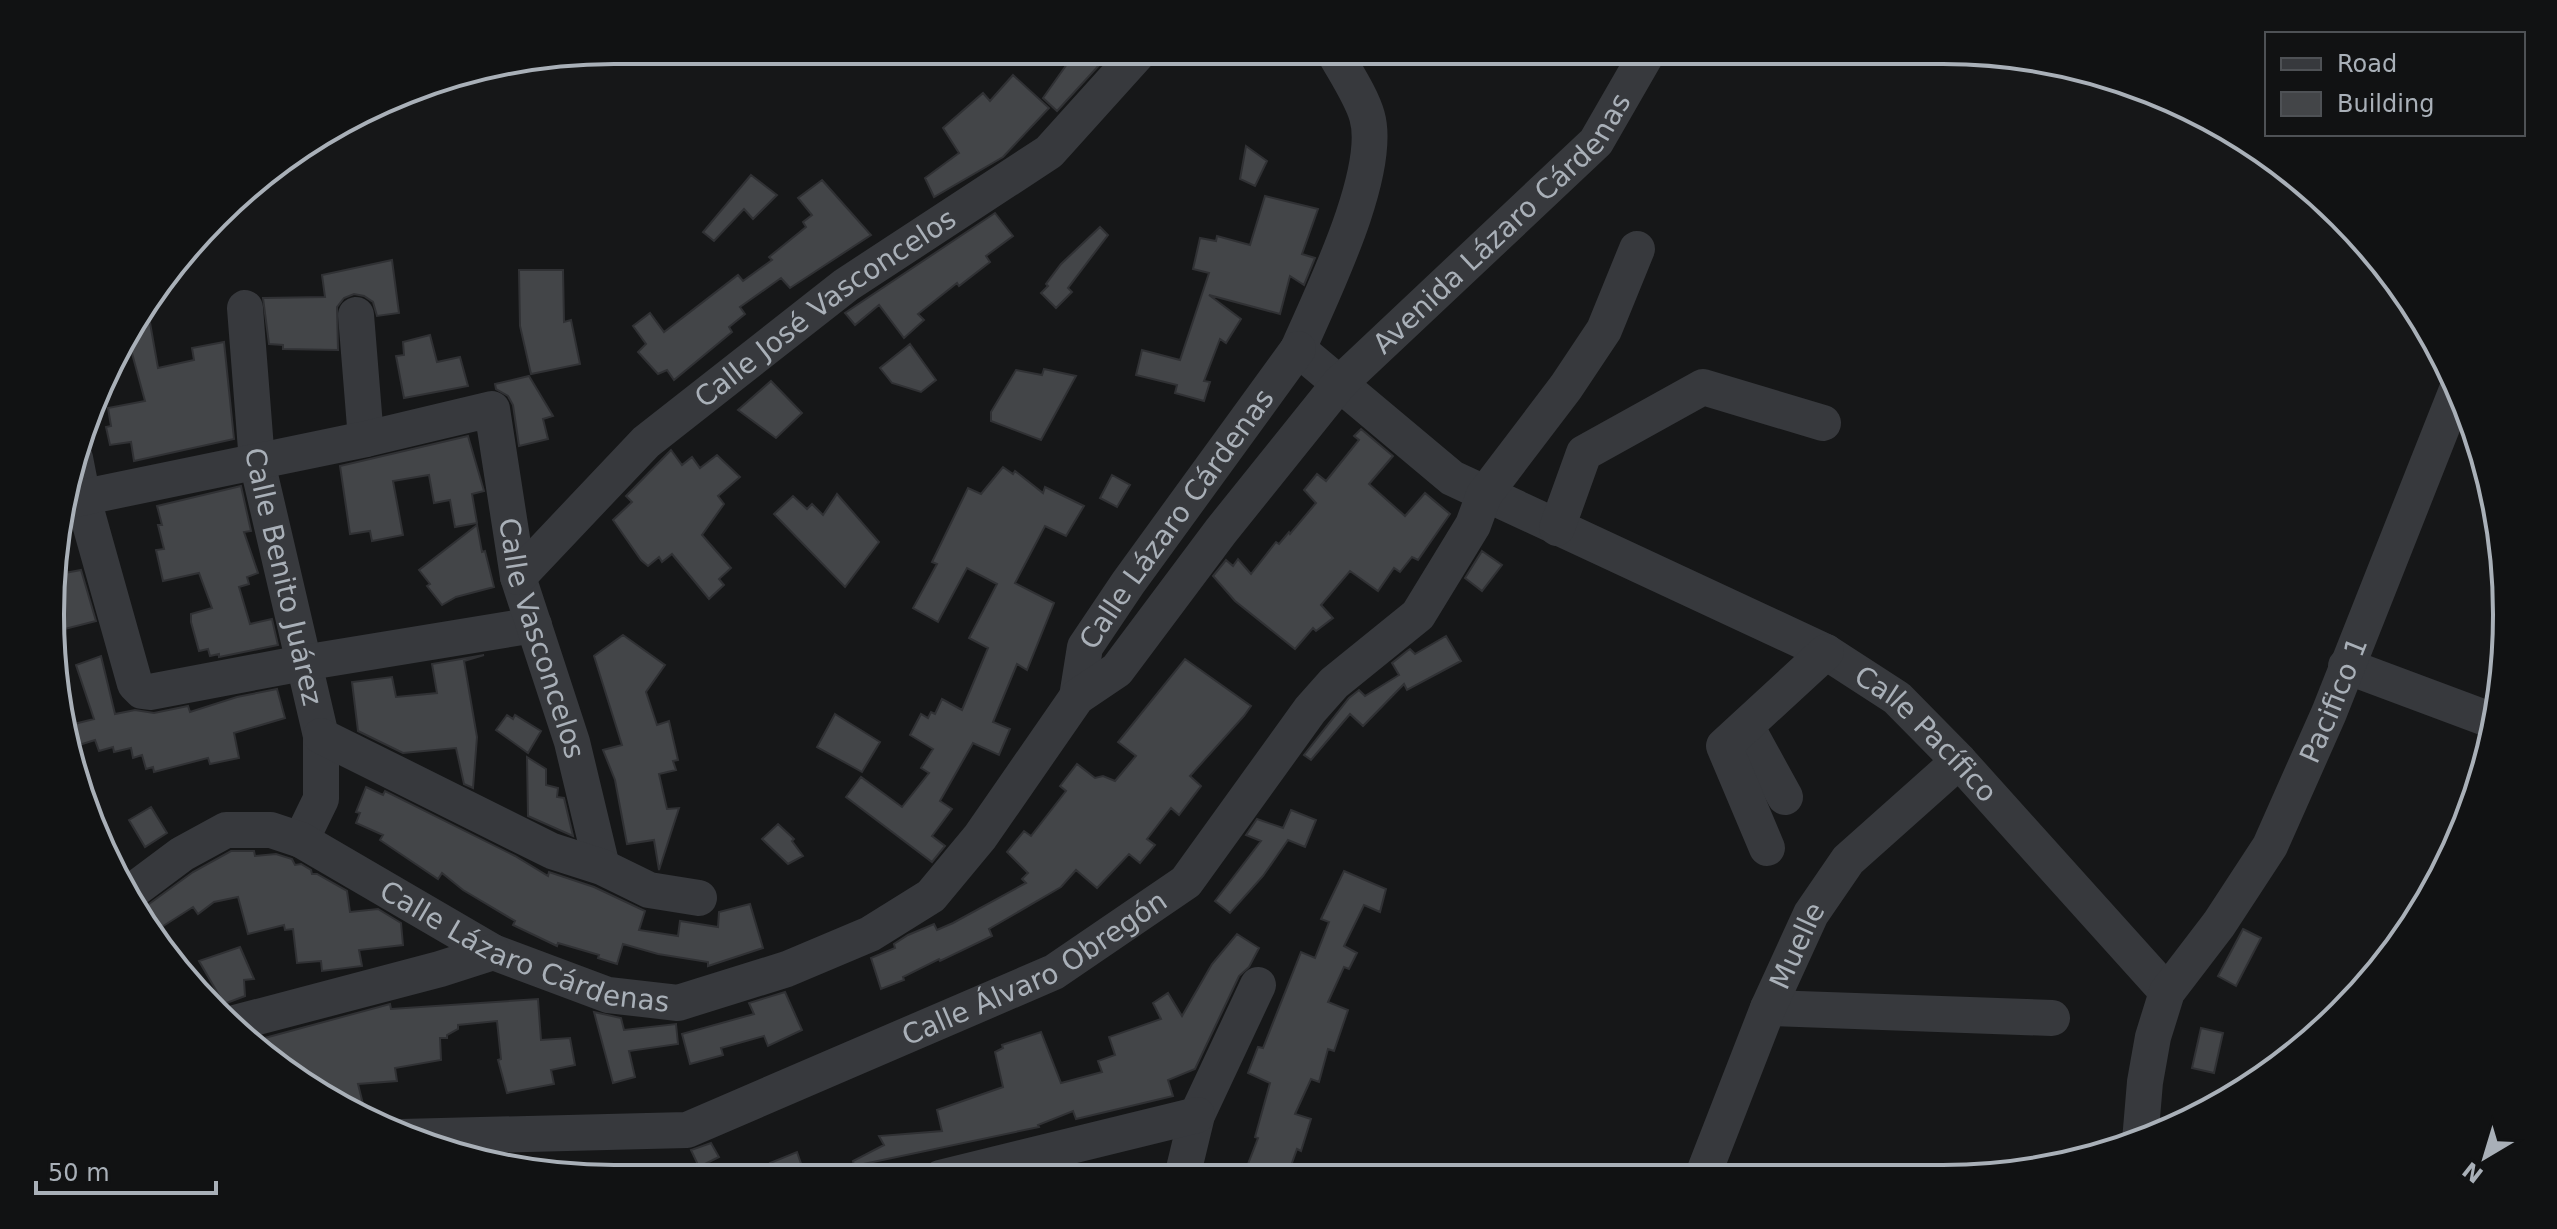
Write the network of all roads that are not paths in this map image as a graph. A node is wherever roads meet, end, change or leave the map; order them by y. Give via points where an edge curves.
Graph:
1 (1128, 64) edge
2 (1340, 64) edge
3 (1641, 64) edge
4 (1637, 249) dead end
5 (245, 308) dead end
6 (356, 315) dead end
7 (1298, 349) junction
8 (1339, 384) junction
9 (2451, 404) edge
10 (1823, 423) dead end
11 (366, 439) junction
12 (257, 462) junction
13 (1484, 495) junction
14 (77, 500) edge
15 (75, 509) edge
16 (1557, 528) junction
17 (518, 577) junction
18 (534, 625) junction
19 (1826, 652) junction
20 (303, 663) junction
21 (2346, 666) junction
22 (1077, 697) junction
23 (2483, 717) edge
24 (1746, 726) junction
25 (321, 736) junction
26 (1959, 761) junction
27 (1785, 797) dead end
28 (301, 840) junction
29 (1767, 848) dead end
30 (602, 867) junction
31 (137, 888) edge
32 (699, 898) dead end
33 (493, 952) junction
34 (1258, 985) dead end
35 (2167, 992) junction
36 (1768, 1008) junction
37 (2052, 1018) dead end
38 (244, 1021) edge
39 (1197, 1115) junction
40 (2141, 1127) edge
41 (438, 1136) edge
42 (993, 1165) edge
43 (1185, 1165) edge
44 (1707, 1165) edge

1 - 17 street, Calle José Vasconcelos via 1049,152 846,285 646,442
2 - 7 street via 1367,116 1368,148 1351,227
3 - 8 street, Avenida Lázaro Cárdenas via 1596,142
4 - 13 street, Calle Álvaro Obregón via 1604,330
5 - 12 street, Calle Benito Juárez
6 - 11 street
7 - 8 street
7 - 22 street, Calle Lázaro Cárdenas via 1085,647
8 - 13 street, Calle Pacífico via 1452,478
8 - 22 street, Calle Lázaro Cárdenas via 1117,670
9 - 21 street, Pacifico 1
10 - 16 street via 1703,387 1584,453
11 - 12 street
11 - 17 street, Calle Vasconcelos via 492,409
12 - 14 street
12 - 20 street, Calle Benito Juárez
13 - 16 street, Calle Pacífico
13 - 41 street, Calle Álvaro Obregón via 1473,525 1418,615 1334,683 1310,710 1186,882 1054,972 687,1130
15 - 20 street via 135,684 142,691
16 - 19 street, Calle Pacífico
17 - 18 street, Calle Vasconcelos
18 - 20 street
18 - 30 street, Calle Vasconcelos via 572,742
19 - 24 street
19 - 26 street, Calle Pacífico via 1897,698
20 - 25 street, Calle Benito Juárez
21 - 23 street
21 - 35 street, Pacifico 1 via 2270,846
22 - 33 street, Calle Lázaro Cárdenas via 980,837 931,896 870,934 787,969 678,1003 608,995
24 - 27 street
24 - 29 street via 1724,746
25 - 28 street, Calle Benito Juárez via 321,799
25 - 30 street via 552,851
26 - 35 street, Calle Pacífico
26 - 36 street, Muelle via 1848,860 1811,914
28 - 31 street, Calle Lázaro Cárdenas via 271,830 226,830
28 - 33 street, Calle Lázaro Cárdenas
30 - 32 street via 649,890
33 - 38 street
34 - 39 street
35 - 40 street via 2147,1067
36 - 37 street
36 - 44 street, Muelle
39 - 42 street
39 - 43 street

